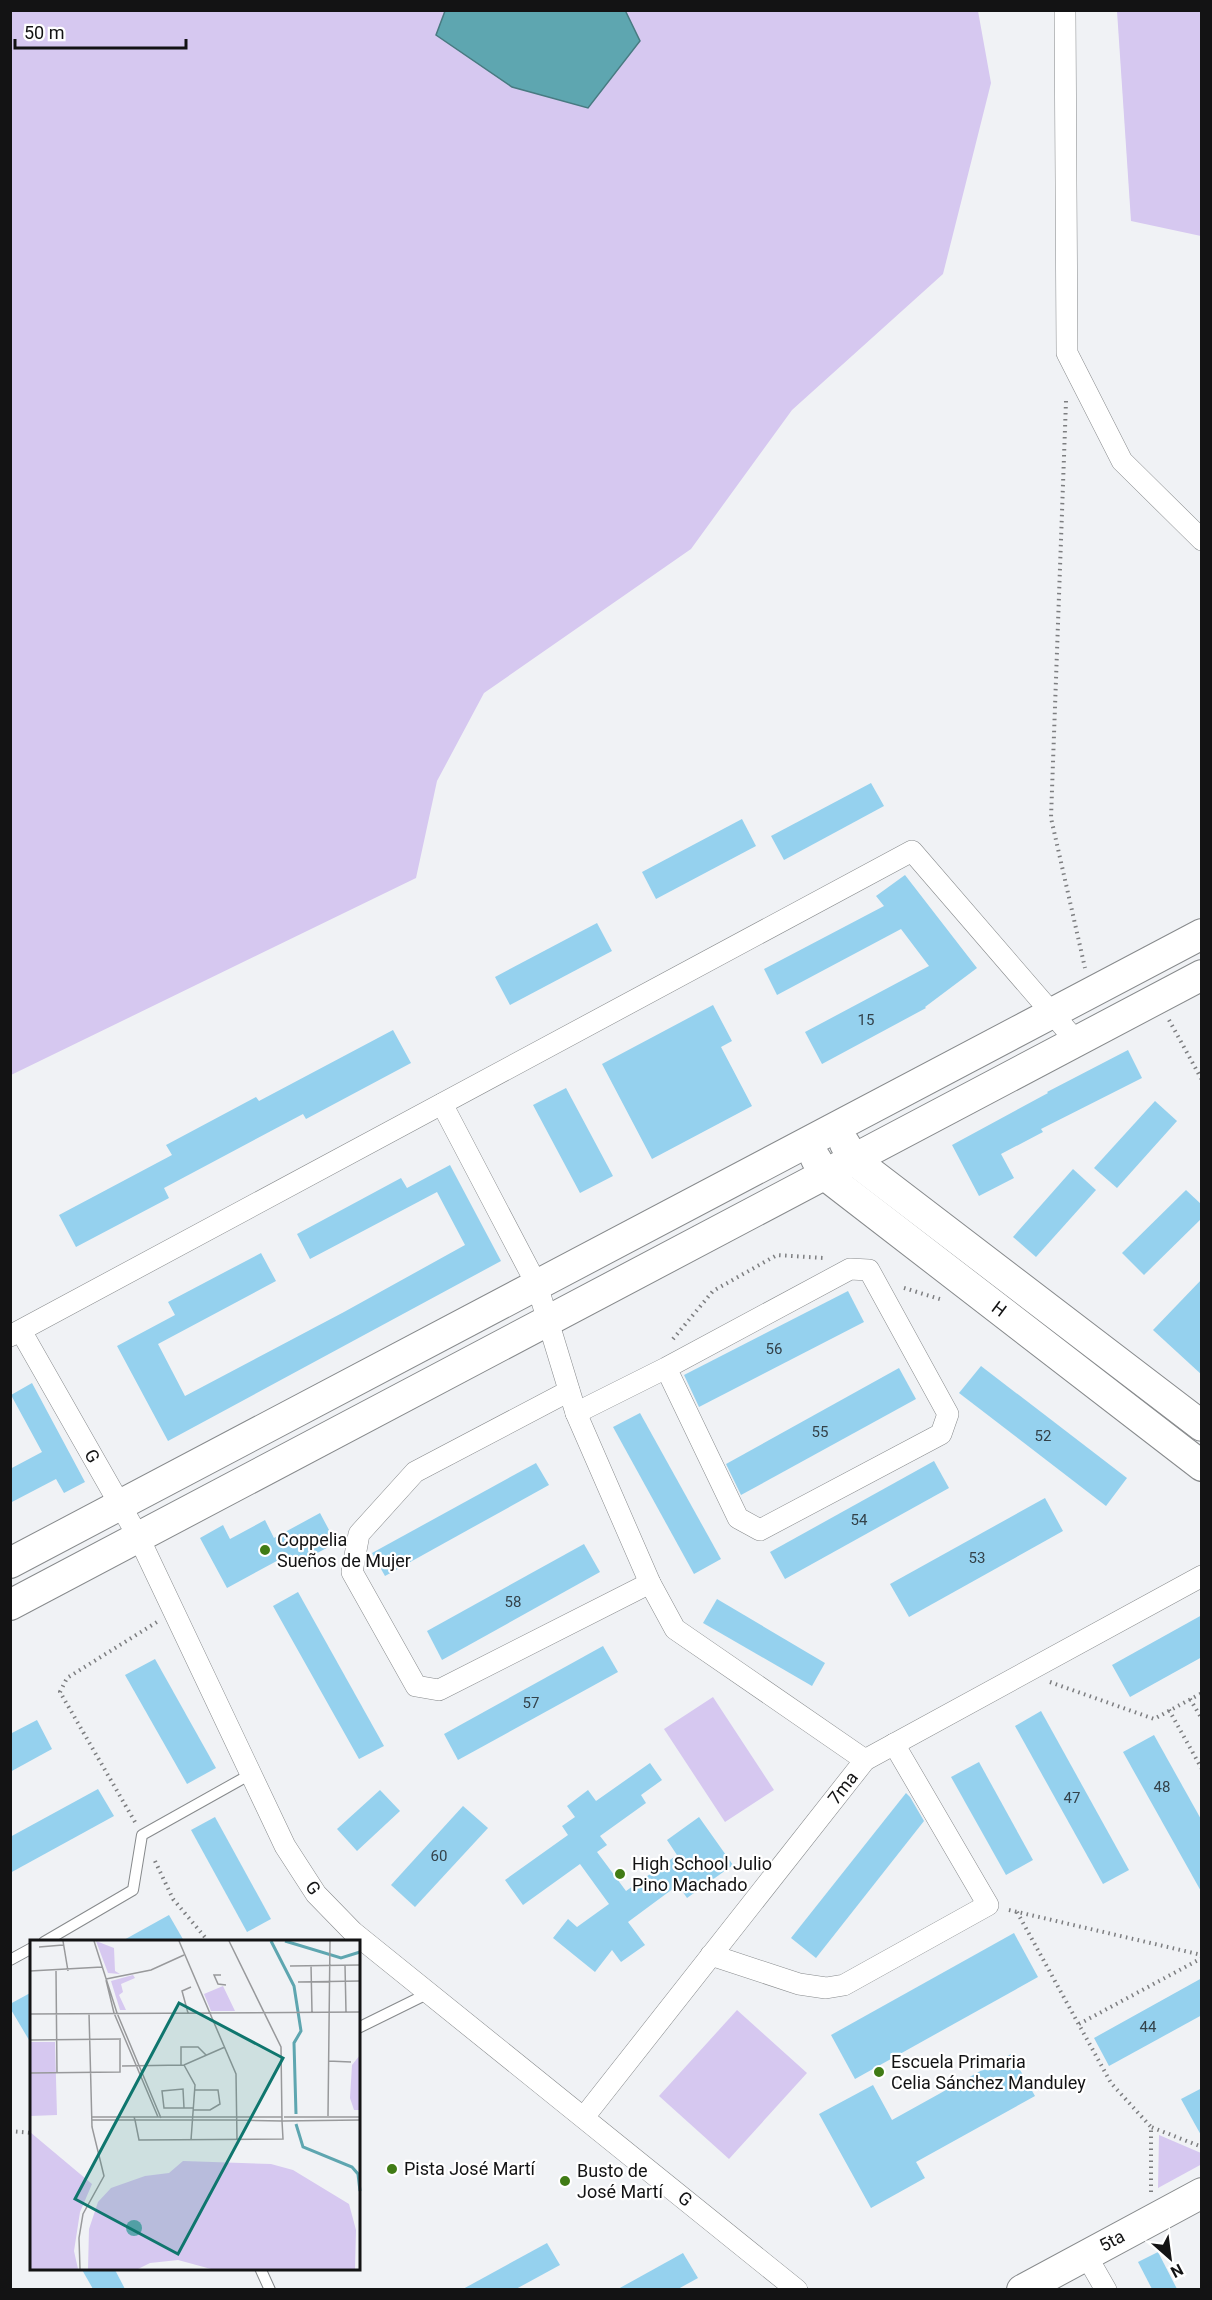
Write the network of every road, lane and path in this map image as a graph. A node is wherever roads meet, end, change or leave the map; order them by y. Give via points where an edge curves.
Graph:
1 (1065, 10) edge
2 (1067, 353) junction
3 (1202, 540) edge
4 (1202, 934) edge
5 (1202, 975) edge
6 (1091, 992) junction
7 (1157, 999) junction
8 (1052, 1013) junction
9 (1076, 1041) junction
10 (1202, 1080) edge
11 (442, 1104) junction
12 (836, 1128) junction
13 (808, 1143) junction
14 (854, 1160) junction
15 (825, 1175) junction
16 (537, 1285) junction
17 (548, 1322) junction
18 (16, 1333) edge
19 (666, 1368) junction
20 (569, 1391) junction
21 (576, 1413) junction
22 (1202, 1426) edge
23 (1202, 1466) edge
24 (121, 1505) junction
25 (139, 1538) junction
26 (10, 1563) edge
27 (1202, 1576) edge
28 (650, 1583) junction
29 (10, 1605) edge
30 (174, 1611) junction
31 (1024, 1673) junction
32 (1202, 1693) edge
33 (1190, 1699) junction
34 (1169, 1710) junction
35 (1202, 1719) edge
36 (894, 1744) junction
37 (865, 1760) junction
38 (1202, 1769) edge
39 (251, 1774) junction
40 (142, 1835) junction
41 (988, 1905) junction
42 (1017, 1912) junction
43 (46, 1940) edge
44 (208, 1940) edge
45 (30, 1949) edge
46 (711, 1955) junction
47 (1202, 1956) edge
48 (10, 1960) edge
49 (429, 1993) junction
50 (1079, 2024) junction
51 (360, 2027) edge
52 (584, 2117) junction
53 (1151, 2127) junction
54 (10, 2131) edge
55 (30, 2133) edge
56 (1202, 2147) edge
57 (1202, 2193) edge
58 (1151, 2220) junction
59 (1086, 2255) junction
60 (261, 2270) edge
61 (270, 2289) edge
62 (797, 2289) edge
63 (1022, 2289) edge
64 (1106, 2289) edge

1 - 2 street
2 - 3 street via 1122,461
2 - 6 path via 1051,818
4 - 6 street
5 - 7 street
6 - 8 street
7 - 9 street
7 - 10 path
8 - 9 street
8 - 11 street via 912,850
8 - 12 street
9 - 14 street
11 - 16 street
11 - 18 street
12 - 13 street
12 - 14 street, H
13 - 15 street, H
13 - 16 street
14 - 15 street
14 - 22 street, H
15 - 17 street
15 - 23 street, H
16 - 17 street
16 - 24 street
17 - 20 street
17 - 25 street
18 - 24 street, G
19 - 19 street via 738,1518 760,1530 940,1434 948,1414 869,1270 850,1269
19 - 21 street
20 - 21 street
20 - 28 street via 415,1472 359,1534 352,1572 416,1686 438,1690
21 - 28 street
24 - 25 street, G
24 - 26 street
25 - 29 street
25 - 30 street, G
27 - 31 street, 7ma
28 - 37 street via 675,1629
30 - 39 street, G
30 - 40 path via 67,1678 60,1692
31 - 34 path via 1154,1719
31 - 36 street, 7ma
32 - 33 path
33 - 34 path
33 - 35 path
34 - 38 path
36 - 37 street, 7ma
36 - 41 street
37 - 46 street, 7ma
39 - 40 lane
39 - 49 street, G via 285,1846 316,1894 353,1932
40 - 43 lane via 133,1890
40 - 44 path via 173,1899
41 - 42 path
41 - 46 street via 844,1985 826,1989
42 - 47 path
42 - 50 path
45 - 48 lane
46 - 52 street, 7ma
47 - 50 path
49 - 51 lane
49 - 52 street, G
50 - 53 path via 1111,2083
52 - 62 street, G
53 - 56 path
53 - 58 path
54 - 55 path
57 - 58 street, 5ta
58 - 59 street, 5ta
59 - 63 street, 5ta
59 - 64 street
60 - 61 lane

